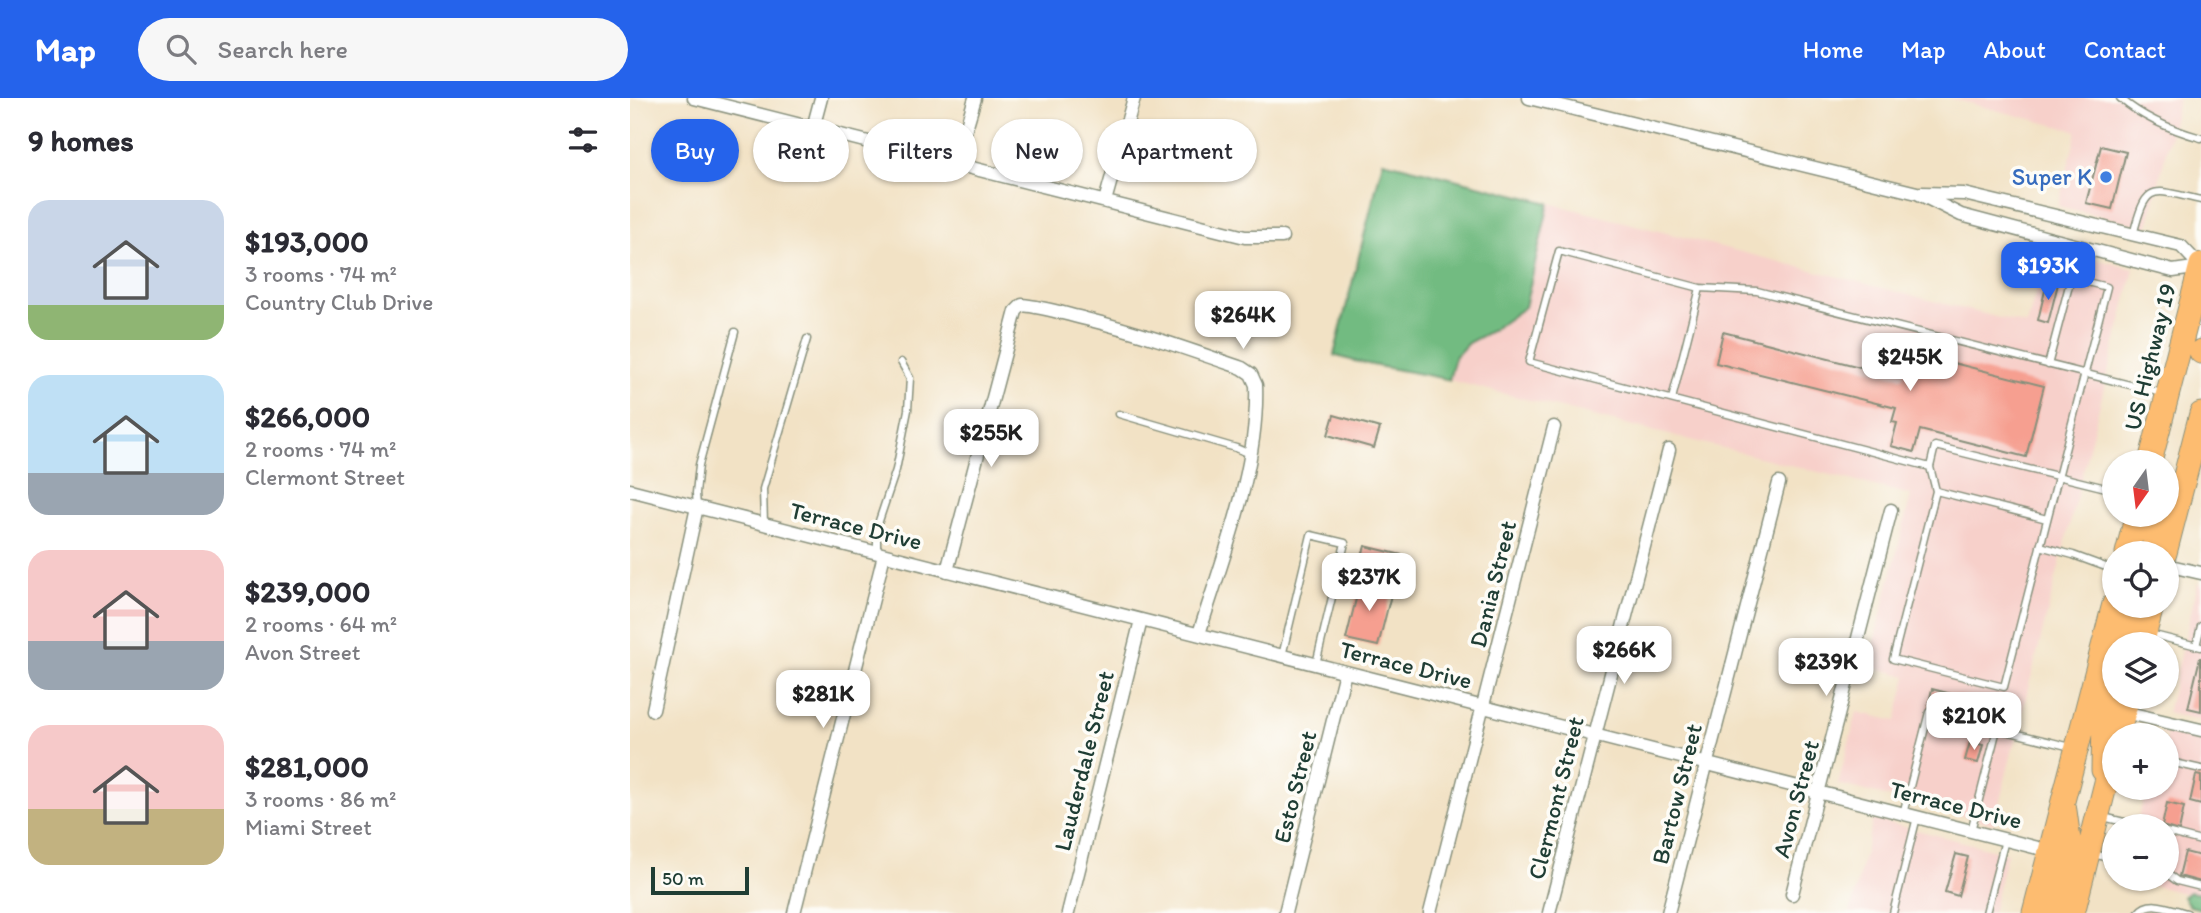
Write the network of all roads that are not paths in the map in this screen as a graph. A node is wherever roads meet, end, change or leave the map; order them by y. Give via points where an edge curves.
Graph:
1 (694, 98) edge
2 (821, 98) edge
3 (975, 98) edge
4 (1134, 98) edge
5 (1529, 98) edge
6 (2120, 98) edge
7 (777, 119) edge
8 (815, 119) edge
9 (969, 119) edge
10 (2201, 138) edge
11 (977, 167) edge
12 (1917, 192) junction
13 (2201, 200) edge
14 (1105, 201) junction
15 (2042, 212) junction
16 (2092, 225) junction
17 (2036, 234) junction
18 (2133, 234) junction
19 (1282, 237) dead end
20 (2086, 247) junction
21 (2201, 266) edge
22 (1700, 288) junction
23 (735, 332) dead end
24 (807, 339) dead end
25 (901, 362) dead end
26 (2048, 365) junction
27 (2085, 374) junction
28 (2168, 395) junction
29 (1672, 399) junction
30 (1119, 414) dead end
31 (2201, 414) edge
32 (1554, 427) dead end
33 (1669, 450) dead end
34 (2153, 450) edge
35 (2166, 450) edge
36 (1250, 454) junction
37 (2196, 458) edge
38 (1930, 467) junction
39 (2058, 477) junction
40 (1779, 483) dead end
41 (2102, 488) edge
42 (630, 490) edge
43 (1936, 491) junction
44 (697, 507) junction
45 (1891, 510) dead end
46 (2047, 519) junction
47 (764, 524) junction
48 (2169, 541) edge
49 (2040, 546) junction
50 (881, 554) junction
51 (2102, 566) edge
52 (2179, 568) edge
53 (947, 570) junction
54 (2201, 573) edge
55 (2110, 618) edge
56 (1141, 620) junction
57 (2201, 626) edge
58 (1199, 634) junction
59 (2179, 644) edge
60 (2199, 646) edge
61 (1282, 656) junction
62 (1316, 664) junction
63 (1345, 671) junction
64 (1483, 706) junction
65 (2106, 709) edge
66 (2140, 709) edge
67 (653, 710) dead end
68 (1997, 729) junction
69 (2201, 730) edge
70 (1594, 735) junction
71 (2076, 748) junction
72 (1706, 763) junction
73 (2179, 764) edge
74 (2201, 769) edge
75 (1819, 792) junction
76 (2064, 798) junction
77 (2102, 799) edge
78 (2100, 807) junction
79 (1903, 814) junction
80 (2115, 814) edge
81 (1917, 817) junction
82 (1971, 831) junction
83 (2179, 835) edge
84 (2005, 839) junction
85 (2201, 841) edge
86 (2050, 851) junction
87 (2088, 853) junction
88 (2102, 856) edge
89 (2179, 882) edge
90 (2201, 887) edge
91 (1792, 894) dead end
92 (794, 913) edge
93 (1068, 913) edge
94 (1285, 913) edge
95 (1430, 913) edge
96 (1549, 913) edge
97 (1668, 913) edge
98 (1893, 913) edge
99 (1986, 913) edge
100 (2034, 913) edge
101 (2051, 913) edge
102 (2073, 913) edge
103 (2138, 913) edge
104 (2187, 913) edge

1 - 7 street
2 - 8 street
3 - 9 street
4 - 14 street
5 - 12 street
6 - 10 lane via 2175,131
11 - 14 street
12 - 15 street via 1964,194
12 - 17 street via 1961,215
13 - 18 lane via 2153,193 2141,203
14 - 19 street via 1245,237
15 - 16 street
15 - 17 street
16 - 18 street
16 - 20 street
17 - 20 street
18 - 21 street via 2181,246
20 - 21 street via 2173,271
21 - 28 highway, US Highway 19
22 - 26 lane via 1756,291
22 - 29 lane
22 - 29 lane via 1559,251 1529,362
23 - 44 lane via 699,465
24 - 47 lane via 763,489
25 - 50 lane via 910,378 908,410 896,470 877,527
26 - 27 lane
26 - 27 lane via 2071,278 2107,287
27 - 28 lane
27 - 39 lane
28 - 34 highway, US Highway 19
28 - 35 highway
29 - 38 lane
30 - 36 lane
31 - 37 highway
32 - 64 street, Dania Street
33 - 70 street, Clermont Street
36 - 53 street via 1256,385 1242,368 1134,332 1022,305 1012,324
36 - 58 street
37 - 48 highway
38 - 39 lane via 1935,446
38 - 43 lane
39 - 41 lane
39 - 46 lane
40 - 72 street, Bartow Street
42 - 44 street, Terrace Drive
43 - 46 lane
43 - 49 lane via 1893,659 2004,688
44 - 47 street, Terrace Drive
44 - 67 street
45 - 75 street, Avon Street
46 - 49 lane
47 - 50 street, Terrace Drive
49 - 51 lane
50 - 53 street, Terrace Drive
50 - 92 street
52 - 54 street
53 - 56 street, Terrace Drive
55 - 71 highway
56 - 58 street, Terrace Drive
56 - 93 street, Lauderdale Street
57 - 60 lane
58 - 61 street, Terrace Drive
59 - 60 lane
61 - 62 street, Terrace Drive
61 - 62 lane via 1311,535 1345,543
62 - 63 street, Terrace Drive
63 - 64 street, Terrace Drive
63 - 94 street, Esto Street
64 - 70 street, Terrace Drive
64 - 95 street, Dania Street
65 - 78 highway
66 - 69 street
68 - 71 lane
68 - 79 lane via 1929,712
68 - 82 lane
70 - 72 street, Terrace Drive
70 - 96 street, Clermont Street
71 - 76 highway
72 - 75 street, Terrace Drive
72 - 97 street, Bartow Street
73 - 74 lane
75 - 79 street, Terrace Drive
75 - 91 street, Avon Street
76 - 86 highway
76 - 101 highway via 2069,841
77 - 78 highway
78 - 80 lane
78 - 87 highway
79 - 81 street, Terrace Drive
81 - 82 street, Terrace Drive
81 - 98 lane
82 - 84 street, Terrace Drive
83 - 85 lane
84 - 86 street, Terrace Drive
84 - 99 lane
86 - 100 highway
87 - 88 lane
87 - 102 highway
89 - 90 lane
103 - 104 lane via 2151,905

